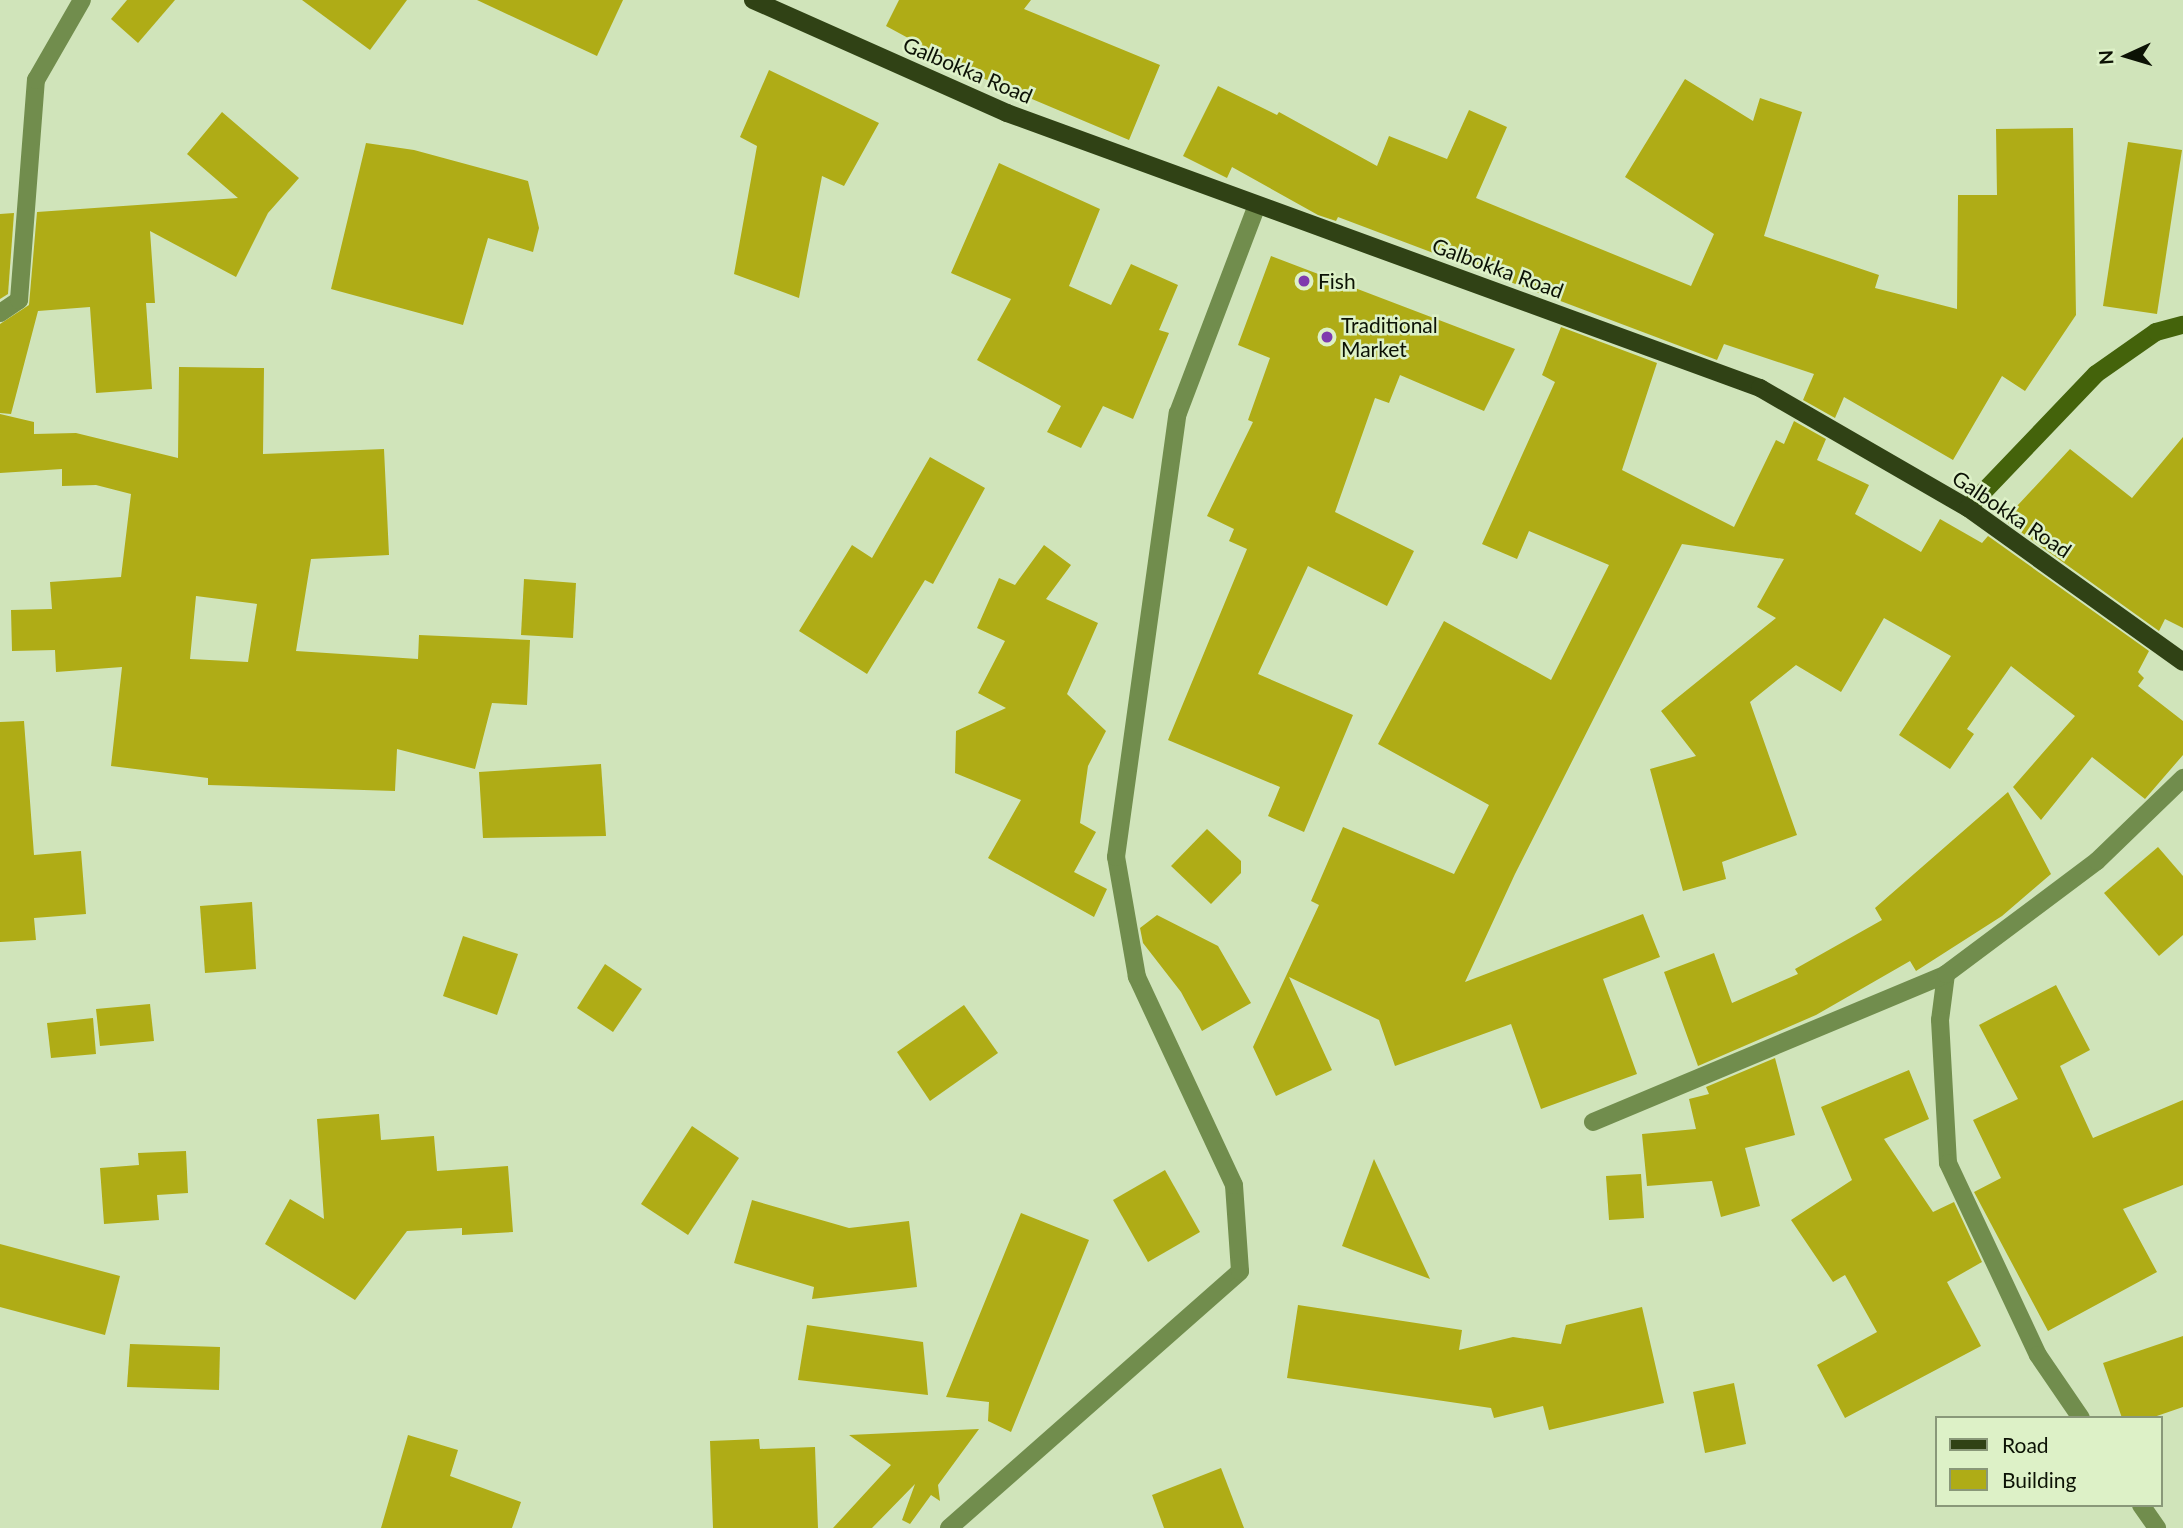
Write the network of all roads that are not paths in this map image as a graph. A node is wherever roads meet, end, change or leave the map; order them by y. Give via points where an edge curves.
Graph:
1 (82, 0) edge
2 (753, 0) edge
3 (1257, 205) junction
4 (0, 313) edge
5 (2183, 325) edge
6 (1968, 508) junction
7 (2183, 662) edge
8 (2183, 778) edge
9 (1946, 974) junction
10 (1593, 1122) dead end
11 (2080, 1416) edge
12 (2142, 1507) edge
13 (949, 1528) edge
14 (2157, 1528) edge

1 - 4 street via 36,80 19,300
2 - 3 main road, Galbokka Road via 1007,113
3 - 6 main road, Galbokka Road via 1760,388
3 - 13 street via 1178,413 1116,857 1137,977 1234,1185 1240,1271
5 - 6 main road via 2156,332 2096,374
6 - 7 main road, Galbokka Road
8 - 9 street via 2097,862
9 - 10 street
9 - 11 street via 1940,1020 1948,1164 2038,1355
12 - 14 street

